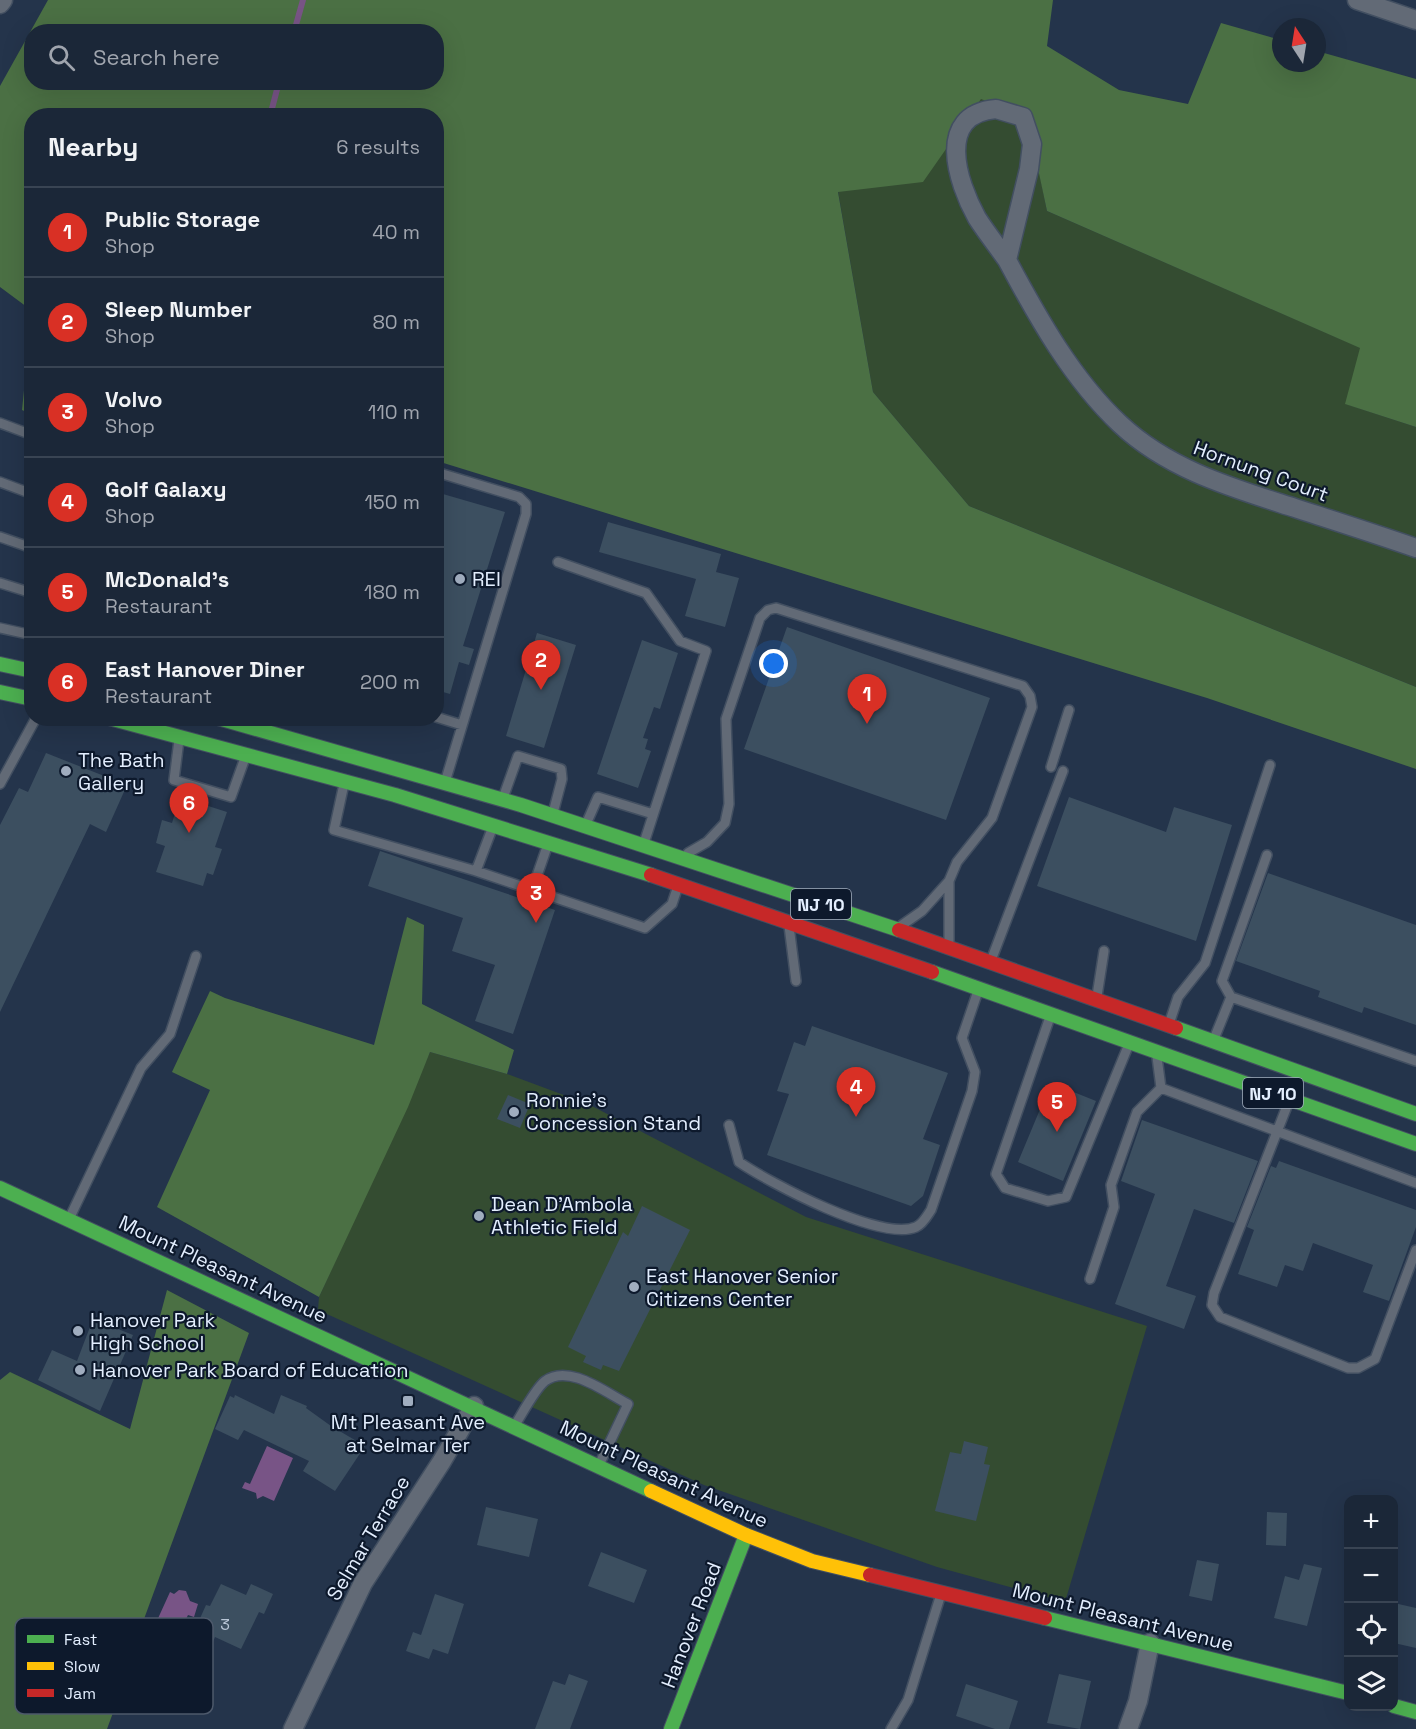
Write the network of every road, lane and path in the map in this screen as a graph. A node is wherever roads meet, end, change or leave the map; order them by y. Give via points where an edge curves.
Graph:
1 (3, 0) edge
2 (1357, 0) edge
3 (0, 4) edge
4 (1416, 20) edge
5 (1007, 260) junction
6 (0, 423) edge
7 (24, 432) edge
8 (444, 474) edge
9 (0, 482) edge
10 (24, 491) edge
11 (0, 537) edge
12 (24, 545) edge
13 (1416, 548) edge
14 (558, 562) dead end
15 (0, 582) edge
16 (24, 590) edge
17 (0, 628) edge
18 (24, 633) edge
19 (0, 664) edge
20 (24, 669) edge
21 (7, 696) edge
22 (24, 698) edge
23 (1069, 710) dead end
24 (444, 719) edge
25 (462, 725) junction
26 (32, 726) edge
27 (139, 726) edge
28 (255, 726) edge
29 (180, 737) junction
30 (246, 755) junction
31 (1270, 765) dead end
32 (1051, 767) dead end
33 (1064, 771) dead end
34 (445, 781) junction
35 (345, 782) junction
36 (0, 784) edge
37 (503, 799) junction
38 (653, 814) junction
39 (552, 815) junction
40 (494, 825) junction
41 (586, 825) junction
42 (549, 841) junction
43 (644, 843) junction
44 (1267, 855) dead end
45 (683, 856) junction
46 (476, 871) junction
47 (949, 881) junction
48 (678, 884) junction
49 (532, 890) junction
50 (789, 921) junction
51 (896, 929) junction
52 (949, 949) junction
53 (1104, 951) dead end
54 (196, 956) dead end
55 (990, 963) junction
56 (795, 981) dead end
57 (979, 988) junction
58 (1231, 997) junction
59 (1096, 1001) junction
60 (1051, 1014) junction
61 (1168, 1027) junction
62 (1130, 1042) junction
63 (1213, 1042) junction
64 (1156, 1052) junction
65 (1416, 1061) edge
66 (1161, 1088) junction
67 (1290, 1099) junction
68 (1416, 1114) edge
69 (729, 1125) dead end
70 (1278, 1133) junction
71 (1416, 1144) edge
72 (1416, 1183) edge
73 (0, 1188) edge
74 (69, 1219) junction
75 (1416, 1251) edge
76 (1090, 1279) dead end
77 (474, 1406) junction
78 (514, 1426) junction
79 (599, 1465) junction
80 (746, 1534) junction
81 (942, 1592) junction
82 (1150, 1643) junction
83 (1344, 1692) edge
84 (1398, 1707) edge
85 (1416, 1712) edge
86 (293, 1729) edge
87 (671, 1729) edge
88 (891, 1729) edge
89 (1128, 1729) edge

1 - 3 street
2 - 4 street
5 - 5 street, Hornung Court via 1032,144 1023,117 996,109 982,110 969,117 961,128 956,156 961,181 977,217
5 - 13 street, Hornung Court via 1084,384 1122,426 1150,448 1219,484
6 - 7 lane
8 - 25 lane via 519,497 526,504
9 - 10 lane
11 - 12 lane
14 - 38 lane via 646,593 680,640 706,651
15 - 16 lane
17 - 18 lane
19 - 20 main road
21 - 22 main road
23 - 32 lane
24 - 25 lane
25 - 34 lane
26 - 36 lane
27 - 29 main road, NJ 10
28 - 34 main road, NJ 10
29 - 30 main road, NJ 10
29 - 30 lane via 174,780 231,797
30 - 35 main road, NJ 10
31 - 61 lane via 1205,963 1178,997
33 - 55 lane
34 - 37 main road, NJ 10
35 - 40 main road, NJ 10
35 - 46 lane via 334,830
37 - 39 main road, NJ 10
37 - 39 lane via 518,756 561,769
38 - 41 lane via 598,797
38 - 43 lane
39 - 41 main road, NJ 10
40 - 42 main road, NJ 10
40 - 46 lane
41 - 43 main road, NJ 10
42 - 48 main road, NJ 10
42 - 49 lane
43 - 45 main road, NJ 10
44 - 58 lane via 1222,981
45 - 47 lane via 707,842 725,823 729,804 726,719 760,618 776,608 1023,686 1030,696 1032,706 992,818 957,862
45 - 51 main road, NJ 10
46 - 49 lane
47 - 51 lane via 922,911
47 - 52 lane
48 - 49 lane via 672,904 645,928
48 - 50 main road, NJ 10
50 - 56 lane
50 - 57 main road, NJ 10
51 - 52 main road, NJ 10
52 - 55 main road, NJ 10
53 - 59 lane
54 - 74 lane via 170,1034 141,1068
55 - 59 main road, NJ 10
57 - 60 main road, NJ 10
57 - 69 lane via 962,1038 975,1072 972,1090 931,1210 915,1227 899,1230 863,1222 759,1176 739,1162
58 - 63 lane
58 - 65 lane
59 - 61 main road, NJ 10
60 - 62 main road, NJ 10
60 - 62 lane via 996,1174 1005,1188 1048,1201 1066,1197
61 - 63 main road, NJ 10
62 - 64 main road, NJ 10
63 - 68 main road, NJ 10
64 - 66 lane
64 - 67 main road, NJ 10
66 - 70 lane
66 - 76 lane via 1137,1112 1111,1185 1114,1207
67 - 70 lane
67 - 71 main road, NJ 10
70 - 72 lane
70 - 75 lane via 1214,1293 1212,1305 1220,1317 1348,1368 1358,1368 1375,1359
73 - 74 main road, Mount Pleasant Avenue
74 - 77 main road, Mount Pleasant Avenue
77 - 78 main road, Mount Pleasant Avenue
77 - 86 street, Selmar Terrace via 363,1583
78 - 79 main road, Mount Pleasant Avenue
78 - 79 lane via 545,1381 575,1377 628,1404
79 - 80 main road, Mount Pleasant Avenue
80 - 81 main road, Mount Pleasant Avenue via 812,1561
80 - 87 main road, Hanover Road
81 - 82 main road, Mount Pleasant Avenue
81 - 88 lane via 908,1700
82 - 83 main road, Mount Pleasant Avenue
82 - 89 street
84 - 85 main road

